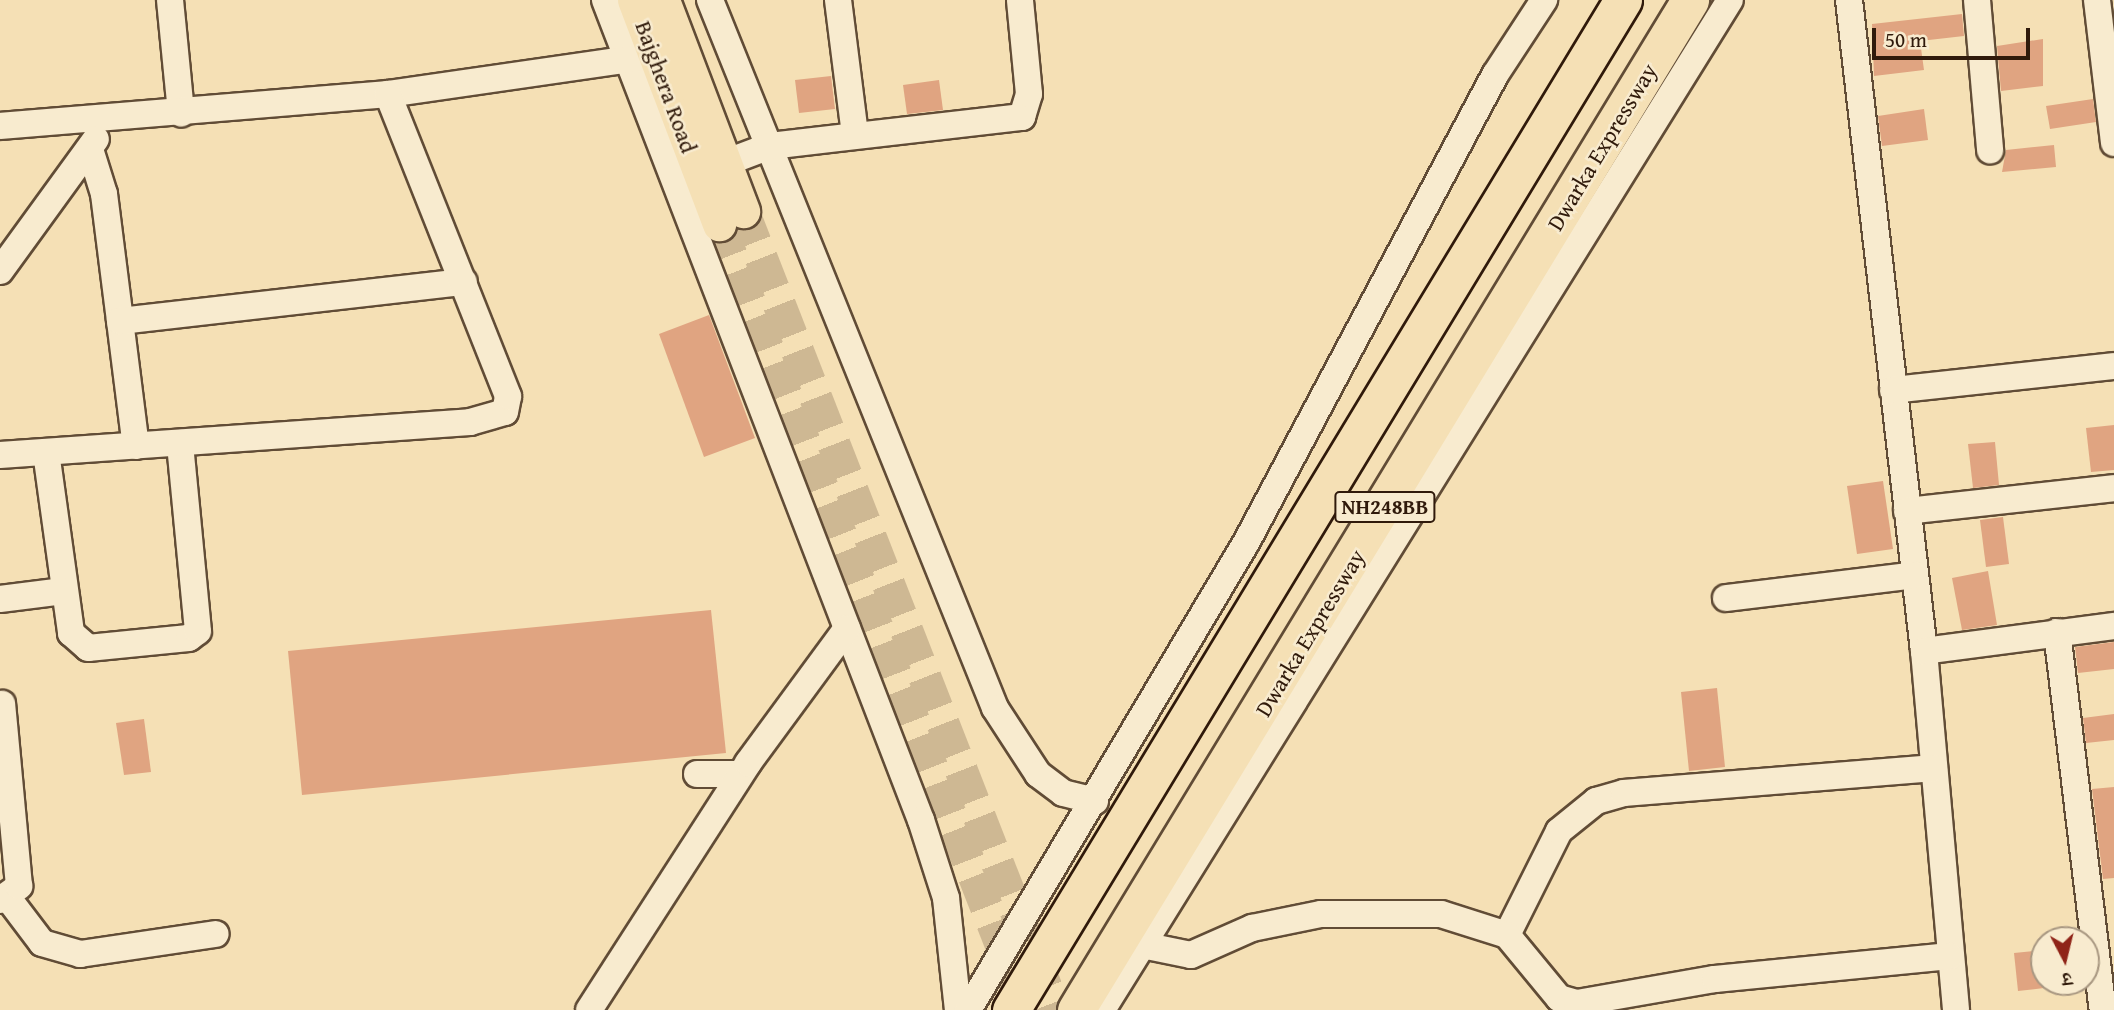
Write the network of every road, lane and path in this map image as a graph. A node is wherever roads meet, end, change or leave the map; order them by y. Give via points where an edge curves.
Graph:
1 (170, 0) edge
2 (606, 0) edge
3 (634, 0) edge
4 (663, 0) edge
5 (710, 0) edge
6 (838, 0) edge
7 (1020, 0) edge
8 (1544, 0) edge
9 (1623, 0) edge
10 (1690, 0) edge
11 (1730, 0) edge
12 (1849, 0) edge
13 (1977, 0) edge
14 (2097, 0) edge
15 (641, 57) junction
16 (388, 94) junction
17 (181, 113) junction
18 (106, 119) junction
19 (0, 126) edge
20 (855, 134) junction
21 (2114, 143) edge
22 (770, 146) junction
23 (90, 149) junction
24 (1990, 150) dead end
25 (711, 168) junction
26 (731, 217) tunnel mouth
27 (0, 271) edge
28 (464, 282) junction
29 (120, 321) junction
30 (2114, 366) edge
31 (1893, 390) junction
32 (180, 443) junction
33 (136, 446) junction
34 (46, 452) junction
35 (0, 455) edge
36 (2114, 488) edge
37 (1907, 511) junction
38 (1914, 575) junction
39 (63, 591) junction
40 (1726, 598) dead end
41 (0, 599) edge
42 (2114, 626) edge
43 (847, 628) junction
44 (2057, 632) junction
45 (1924, 651) junction
46 (2, 704) dead end
47 (1934, 768) junction
48 (697, 774) dead end
49 (740, 774) junction
50 (1095, 801) junction
51 (4, 899) edge
52 (216, 934) dead end
53 (1507, 935) junction
54 (1142, 945) junction
55 (1950, 956) junction
56 (1098, 1008) edge
57 (589, 1010) edge
58 (958, 1010) edge
59 (968, 1010) edge
60 (1011, 1010) edge
61 (1956, 1010) edge
62 (2104, 1010) edge

1 - 17 street
2 - 15 street
3 - 15 main road, Bajghera Road
4 - 25 main road, Bajghera Road
5 - 22 street
6 - 20 street
7 - 20 street via 1029,94 1022,117
8 - 50 street via 1495,75 1247,541
9 - 60 highway, NH248BB, bridge
10 - 56 highway, Dwarka Expressway / NH248BB
11 - 54 street
12 - 31 street
13 - 24 street
14 - 21 street
15 - 16 street
15 - 25 main road, Bajghera Road
15 - 43 street
16 - 17 street
16 - 28 street
17 - 18 street
18 - 19 street
18 - 23 street
20 - 22 street
22 - 25 street
22 - 50 street via 995,708 1038,774 1063,793
23 - 27 street
23 - 29 street via 104,194
25 - 26 main road
28 - 29 street
28 - 32 street via 508,396 508,406 497,416
29 - 33 street
30 - 31 street
31 - 37 street
32 - 33 street
32 - 39 street via 199,623 195,636 81,646 71,633
33 - 34 street
34 - 35 street
34 - 39 street
36 - 37 street
37 - 38 street
38 - 40 street
38 - 45 street
39 - 41 street
42 - 44 street
43 - 49 street
43 - 58 street via 946,898
44 - 45 street
44 - 62 street
45 - 47 street
46 - 51 street via 19,886
47 - 53 street via 1624,793 1596,801 1559,831
47 - 55 street
48 - 49 street
49 - 57 street
50 - 59 street
51 - 52 street via 42,943 80,954
53 - 54 street via 1441,914 1321,914 1252,928 1191,955
53 - 55 street via 1559,998 1577,1003 1715,979
54 - 56 street
55 - 61 street

